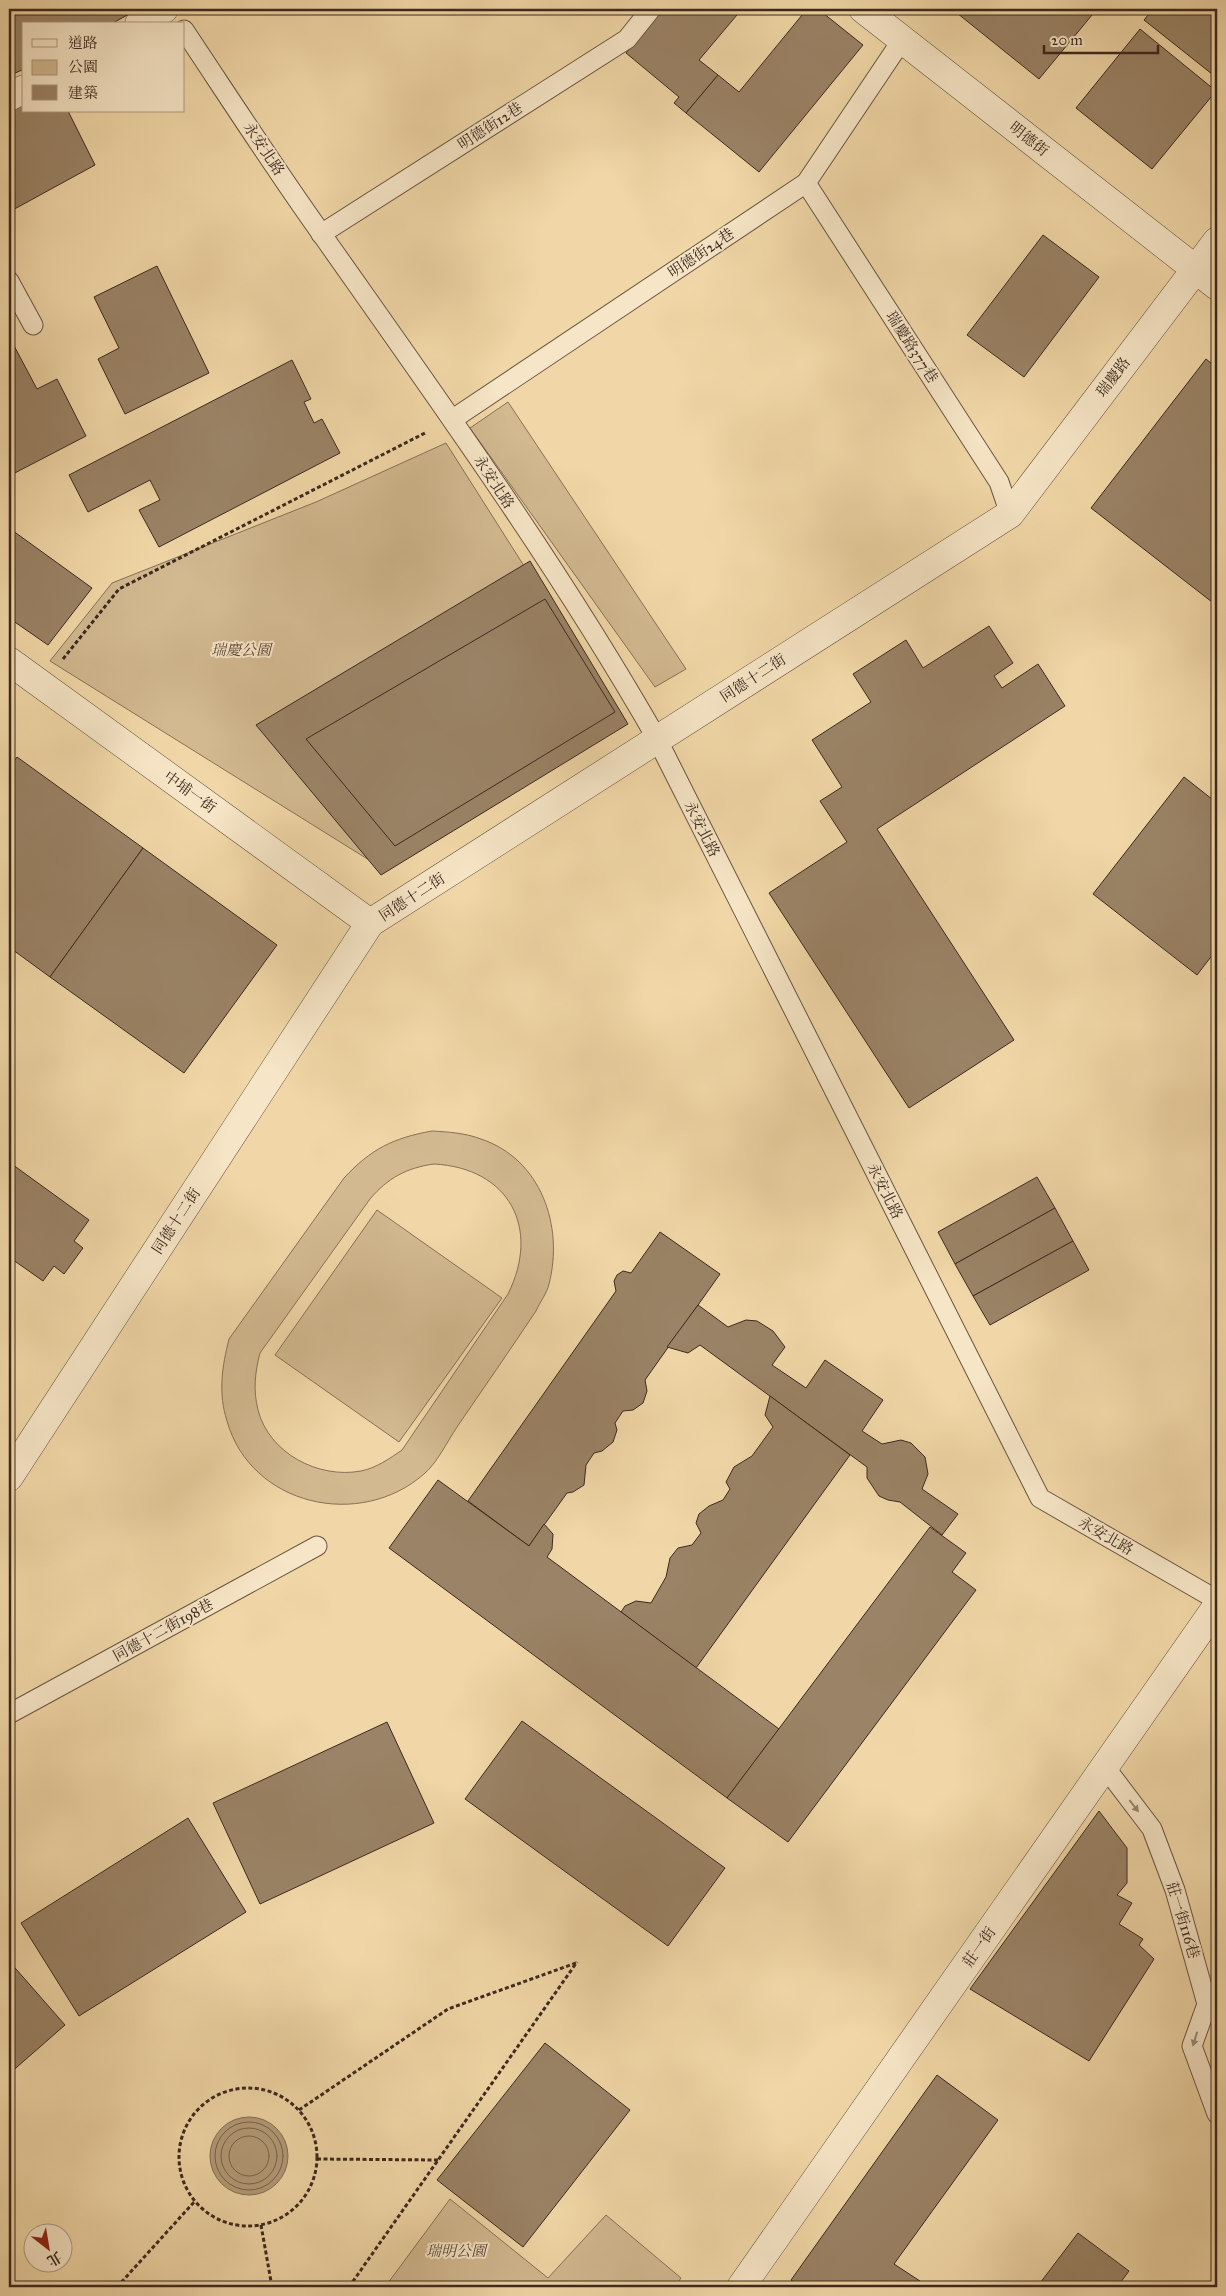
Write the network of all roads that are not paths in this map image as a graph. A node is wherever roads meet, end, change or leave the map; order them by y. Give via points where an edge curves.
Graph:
1 (164, 9) edge
2 (169, 9) edge
3 (651, 9) edge
4 (862, 9) edge
5 (142, 22) edge
6 (178, 22) edge
7 (185, 31) edge
8 (902, 40) junction
9 (22, 91) edge
10 (9, 97) edge
11 (806, 184) junction
12 (321, 234) junction
13 (1217, 241) edge
14 (1196, 269) junction
15 (9, 281) edge
16 (1217, 286) edge
17 (33, 325) dead end
18 (453, 419) junction
19 (1010, 514) junction
20 (9, 661) edge
21 (657, 739) junction
22 (370, 924) junction
23 (9, 1477) edge
24 (317, 1546) dead end
25 (1217, 1600) edge
26 (1217, 1606) edge
27 (9, 1714) edge
28 (1104, 1767) junction
29 (1217, 2114) edge
30 (741, 2287) edge

1 - 5 street
2 - 6 lane
3 - 12 lane, 明德街12巷 via 627,39
4 - 8 street, 明德街
7 - 12 lane, 永安北路
8 - 11 lane, 明德街24巷
8 - 14 street, 明德街
9 - 10 street
11 - 18 lane, 明德街24巷
11 - 19 lane, 瑞慶路377巷 via 999,482
12 - 18 lane, 永安北路
13 - 14 street, 瑞慶路
14 - 16 street, 明德街
14 - 19 street, 瑞慶路
15 - 17 lane
18 - 21 lane, 永安北路 via 605,650
19 - 21 street, 同德十二街
20 - 22 street, 中埔一街
21 - 22 street, 同德十二街
21 - 25 lane, 永安北路 via 1040,1498
22 - 23 street, 同德十二街
24 - 27 lane, 同德十二街198巷
26 - 28 street, 莊一街
28 -> 29 lane, 莊一街116巷 via 1152,1829 1175,1890 1207,2004 1192,2046
28 - 30 street, 莊一街

